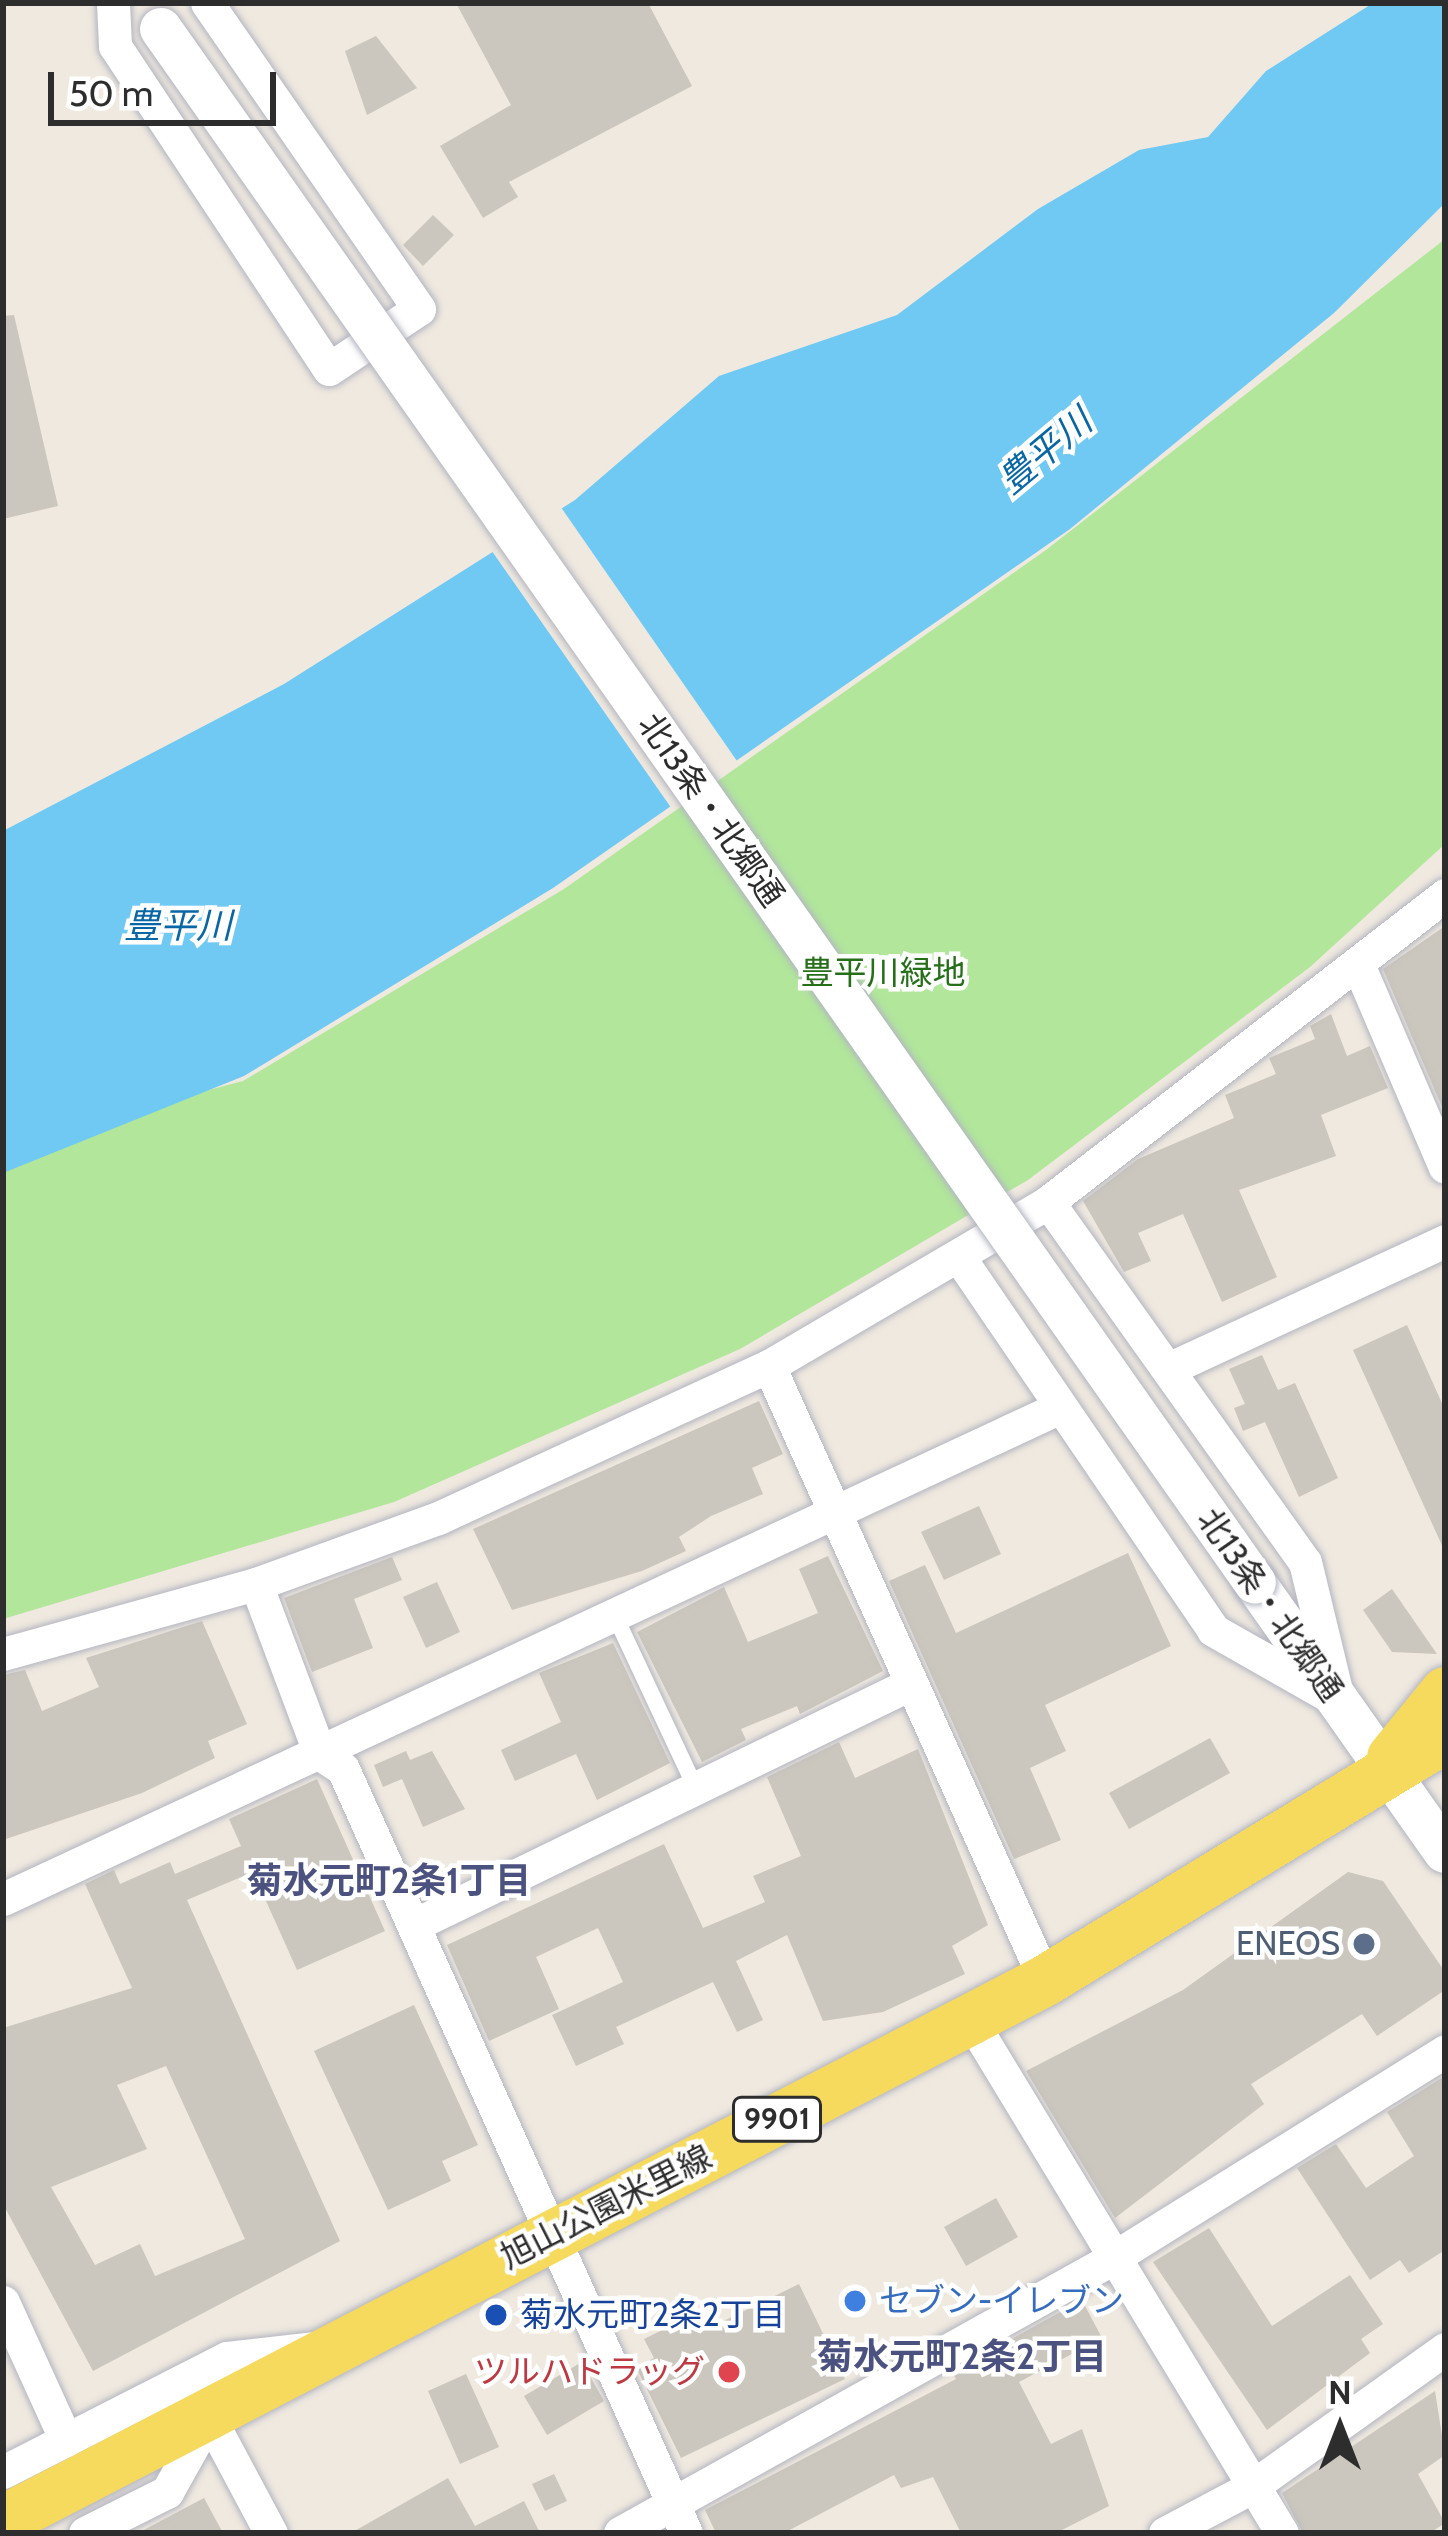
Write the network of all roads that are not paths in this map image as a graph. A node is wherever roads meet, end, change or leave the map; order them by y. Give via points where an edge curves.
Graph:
1 (113, 3) edge
2 (207, 3) edge
3 (152, 16) edge
4 (1445, 895) edge
5 (1360, 969) junction
6 (1445, 1167) edge
7 (1048, 1202) junction
8 (1445, 1241) edge
9 (959, 1257) junction
10 (769, 1366) junction
11 (1168, 1369) junction
12 (1054, 1410) junction
13 (837, 1519) junction
14 (256, 1585) junction
15 (616, 1618) junction
16 (3, 1654) edge
17 (908, 1685) junction
18 (1445, 1692) edge
19 (1338, 1701) junction
20 (1445, 1737) edge
21 (320, 1754) junction
22 (1384, 1767) junction
23 (695, 1786) junction
24 (1445, 1852) edge
25 (3, 1899) edge
26 (415, 1925) junction
27 (1045, 1980) junction
28 (970, 2019) junction
29 (1445, 2051) edge
30 (554, 2235) junction
31 (1108, 2261) junction
32 (3, 2302) edge
33 (340, 2345) junction
34 (1445, 2349) edge
35 (208, 2417) junction
36 (66, 2440) junction
37 (3, 2472) edge
38 (1250, 2488) junction
39 (679, 2519) edge
40 (3, 2520) edge
41 (85, 2533) edge
42 (271, 2533) edge
43 (620, 2533) edge
44 (1165, 2533) edge
45 (1282, 2533) edge

1 - 2 street via 115,46 329,369 418,309
3 - 19 street, 北13条・北郷通, bridge
4 - 5 street
5 - 6 street
5 - 7 street
7 - 9 street
7 - 11 street
8 - 11 street
9 - 10 street
9 - 12 street
10 - 13 street
10 - 14 street via 584,1457
11 - 19 street via 1306,1562
12 - 13 street
12 - 19 street via 1213,1630
13 - 15 street
13 - 17 street
14 - 16 street
14 - 21 street
15 - 21 street
15 - 23 lane
17 - 23 street
17 - 27 street
18 - 22 main road, 旭山公園米里線 / 9901
19 - 22 street, 北13条・北郷通
20 - 22 main road, 旭山公園米里線 / 9901
21 - 25 street
21 - 26 street via 343,1769
22 - 24 street, 北13条・北郷通
22 - 27 main road, 旭山公園米里線 / 9901
23 - 26 street
26 - 30 street
27 - 28 main road, 旭山公園米里線 / 9901
28 - 30 main road, 旭山公園米里線 / 9901
28 - 31 street
29 - 31 street
30 - 33 main road, 旭山公園米里線 / 9901
30 - 39 street
31 - 38 street
31 - 39 street
32 - 36 street
33 - 35 main road, 旭山公園米里線 / 9901
33 - 36 street via 227,2358
34 - 38 street
35 - 40 main road, 旭山公園米里線 / 9901
35 - 41 street via 167,2492
35 - 42 street
36 - 37 street
38 - 44 street
38 - 45 street
39 - 43 street

